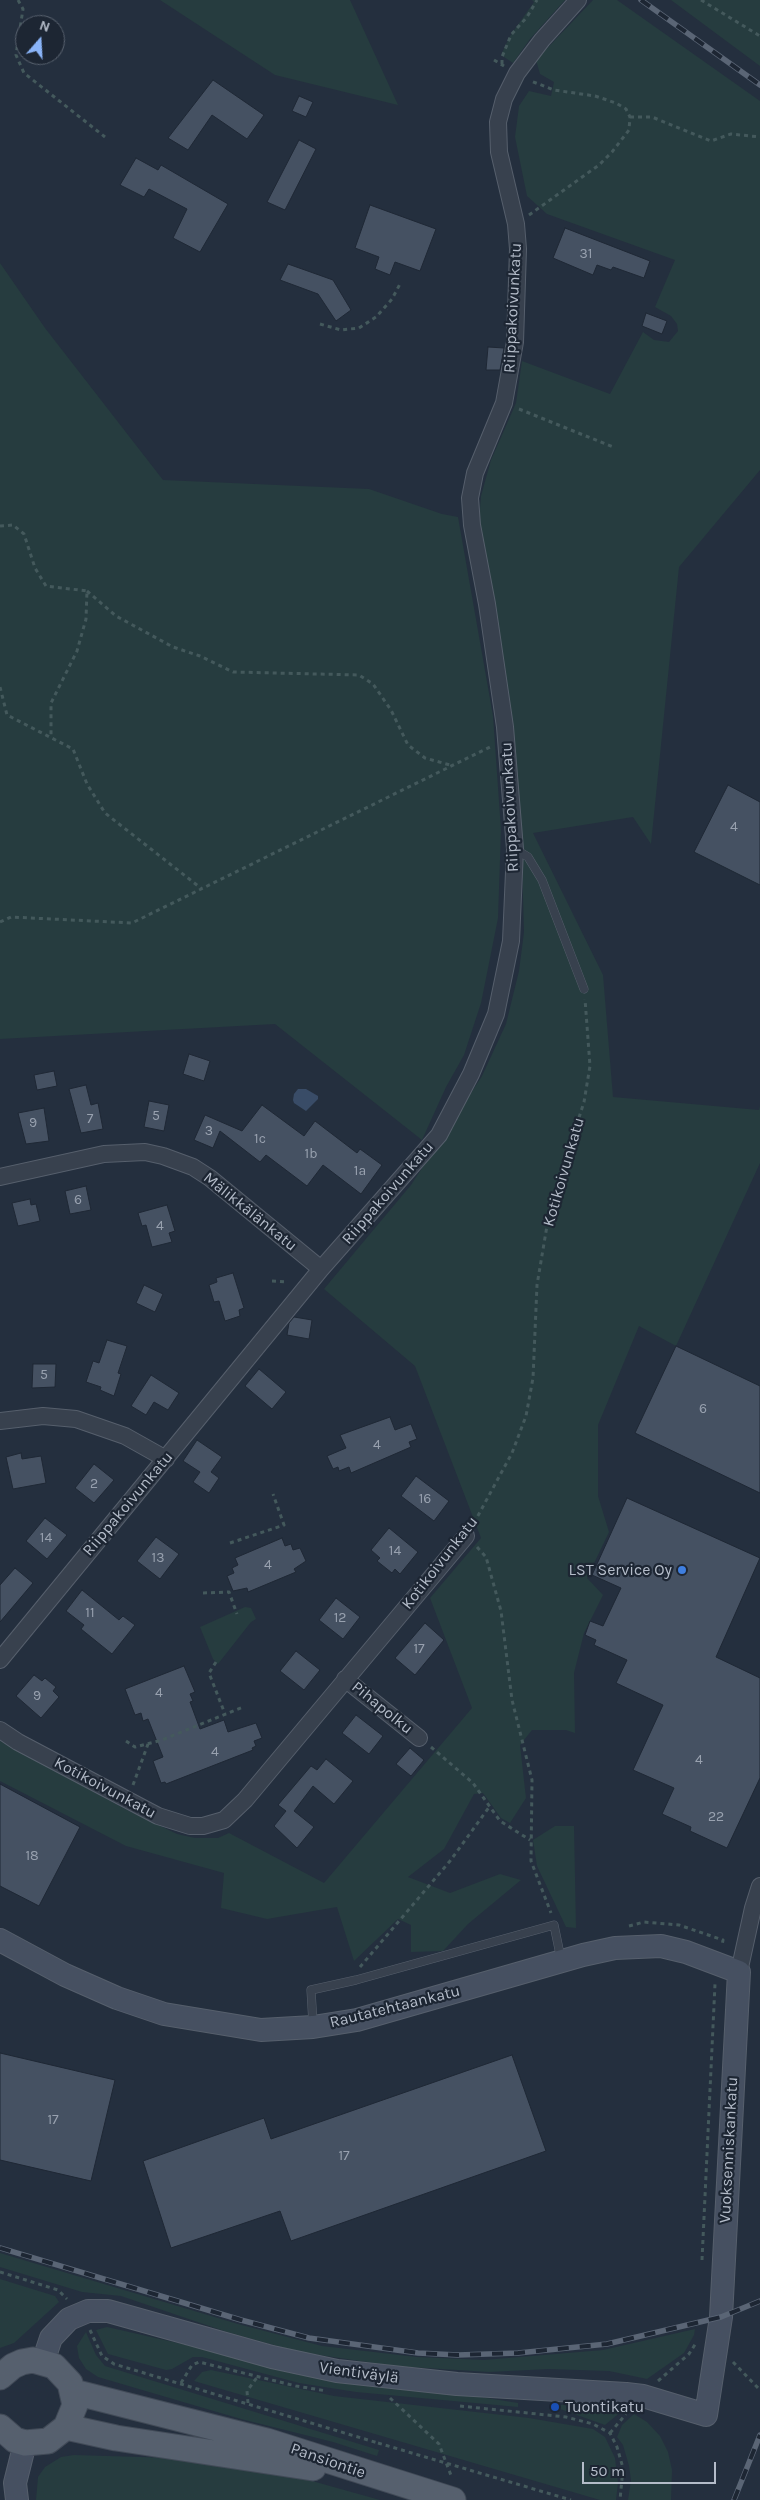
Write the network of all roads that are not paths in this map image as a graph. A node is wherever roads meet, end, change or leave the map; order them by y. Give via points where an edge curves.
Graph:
1 (578, 0) edge
2 (515, 849) junction
3 (584, 989) road end
4 (0, 1177) edge
5 (321, 1269) junction
6 (0, 1421) edge
7 (166, 1459) junction
8 (466, 1536) road end
9 (0, 1660) edge
10 (345, 1679) junction
11 (0, 1730) edge
12 (419, 1738) road end
13 (760, 1886) edge
14 (0, 1940) edge
15 (562, 1961) junction
16 (738, 1972) junction
17 (313, 2026) junction
18 (43, 2362) junction
19 (1, 2374) edge
20 (74, 2392) junction
21 (706, 2415) joint
22 (0, 2427) edge
23 (66, 2428) junction
24 (25, 2443) junction
25 (373, 2476) junction
26 (454, 2492) edge
27 (17, 2500) edge

1 - 2 street, Riippakoivunkatu via 517,73 504,99 497,134 516,224 515,342 504,403 475,473 470,498 506,739
2 - 3 lane via 528,857 542,880
2 - 5 street, Riippakoivunkatu via 511,941 496,1014 471,1074 438,1135
4 - 5 street, Mälikkälänkatu via 104,1154 145,1152 163,1156 193,1167 210,1178
5 - 7 street, Riippakoivunkatu
6 - 7 street via 43,1416 76,1419 125,1436
7 - 9 street, Riippakoivunkatu
8 - 10 street, Kotikoivunkatu
10 - 11 street, Kotikoivunkatu via 245,1800 224,1820 203,1826 175,1823
10 - 12 street, Pihapolku
13 - 16 street, Vuoksenniskankatu
14 - 17 street, Rautatehtaankatu via 94,1988 164,2014 261,2030
15 - 16 street, Rautatehtaankatu via 615,1948 661,1946
15 - 17 street, Rautatehtaankatu via 357,2020
15 - 17 lane via 554,1925 310,1990
16 - 21 street, Vuoksenniskankatu via 722,2311 707,2342
18 - 19 main road via 22,2362
18 - 20 main road via 63,2373
18 - 21 street, Vientiväylä via 51,2338 62,2325 78,2314 99,2310 272,2357 337,2371 447,2383 643,2396
20 - 23 main road via 75,2405
20 - 25 main road, Pansiontie via 267,2441
22 - 24 main road via 15,2440
23 - 24 main road via 48,2441
23 - 25 main road, Pansiontie
24 - 27 street via 15,2483
25 - 26 main road

